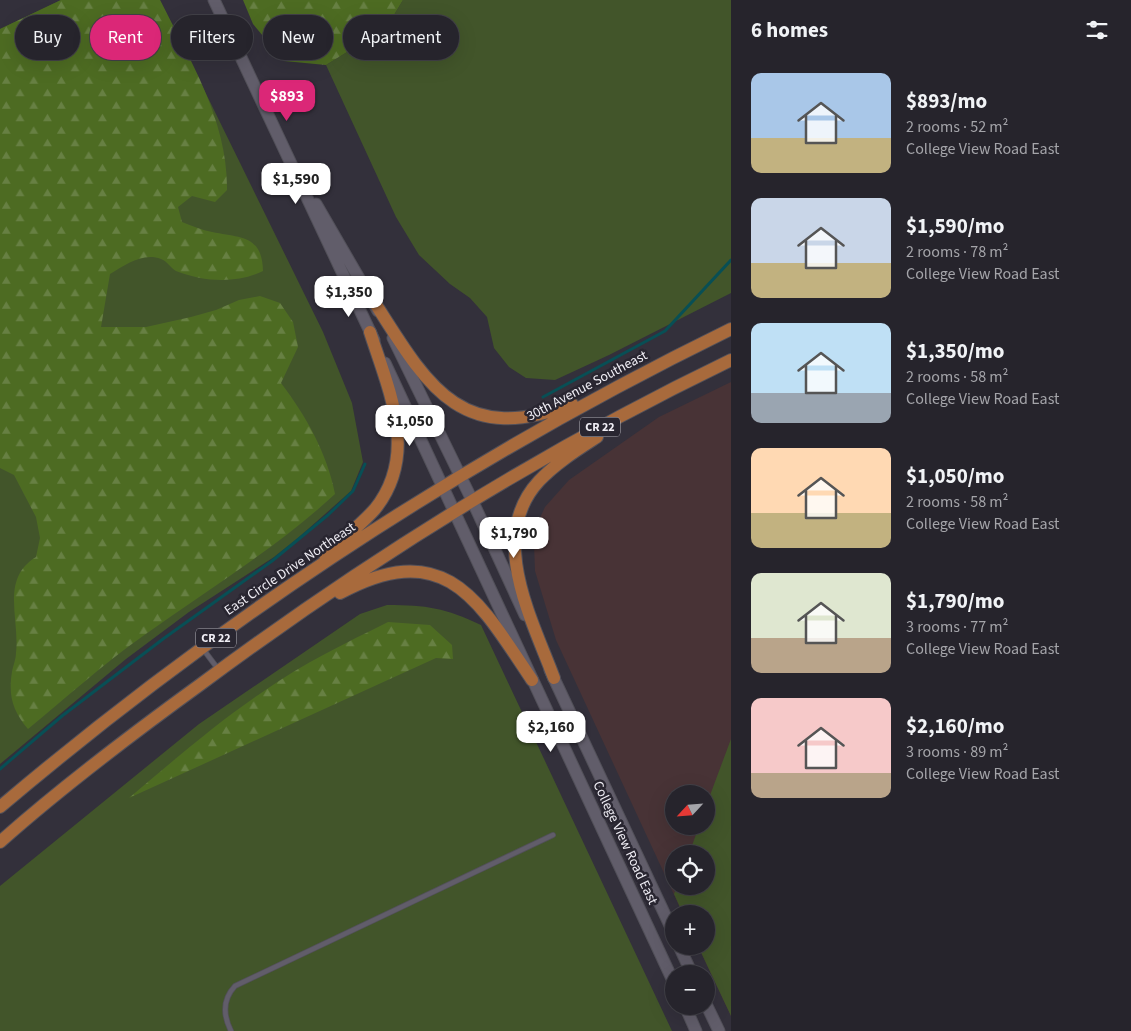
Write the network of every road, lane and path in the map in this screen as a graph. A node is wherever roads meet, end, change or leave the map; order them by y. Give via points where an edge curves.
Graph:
1 (214, 0) edge
2 (297, 172) junction
3 (374, 303) junction
4 (731, 329) edge
5 (370, 332) junction
6 (731, 360) edge
7 (640, 374) junction
8 (648, 402) junction
9 (460, 476) junction
10 (443, 486) junction
11 (472, 500) junction
12 (455, 511) junction
13 (294, 583) junction
14 (282, 624) junction
15 (202, 648) junction
16 (219, 670) junction
17 (554, 678) junction
18 (532, 680) junction
19 (0, 807) edge
20 (553, 835) dead end
21 (0, 842) edge
22 (665, 915) edge
23 (666, 965) edge
24 (689, 1015) edge
25 (711, 1015) edge
26 (231, 1031) edge
27 (696, 1031) edge
28 (719, 1031) edge

1 - 2 main road, College View Road East
2 - 3 main road, College View Road East
2 - 5 main road, College View Road East
3 - 7 main road via 403,348 436,389 453,403 484,417 507,419 543,414
3 - 9 main road, College View Road East
4 - 7 main road, 30th Avenue Southeast / CR 22
5 - 10 main road, College View Road East
5 - 13 main road via 398,423 399,446 394,474 388,490 374,510
6 - 8 main road, CR 22
7 - 9 main road, 30th Avenue Southeast / CR 22
8 - 11 main road, CR 22
8 - 17 main road via 553,468 533,489 522,510 515,535 518,577
9 - 10 main road, East Circle Drive Northeast / CR 22
9 - 11 main road, College View Road East
10 - 12 main road, College View Road East
10 - 13 main road, East Circle Drive Northeast / CR 22
11 - 12 main road, CR 22
11 - 17 main road, College View Road East
12 - 14 main road, CR 22
12 - 18 main road, College View Road East
13 - 15 main road, East Circle Drive Northeast / CR 22
14 - 16 main road, CR 22
14 - 18 main road via 375,577 402,572 427,574 453,583 478,602
15 - 16 lane
15 - 19 main road, East Circle Drive Northeast / CR 22
16 - 21 main road, CR 22
17 - 22 main road, College View Road East
18 - 23 main road, College View Road East
20 - 26 lane via 235,986 229,993 224,1010
24 - 27 main road
25 - 28 main road

